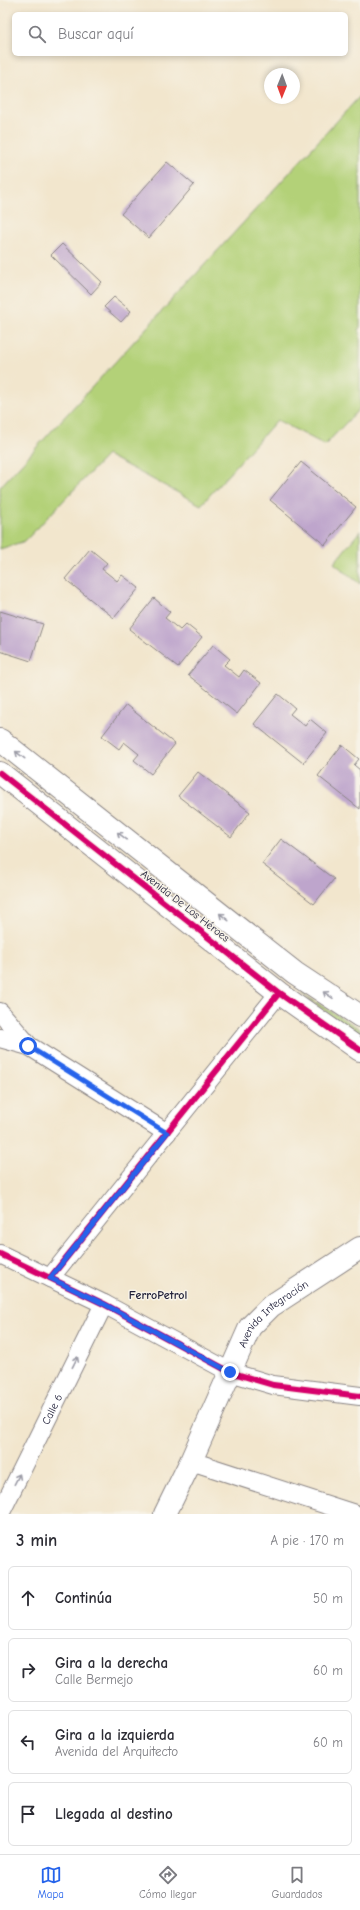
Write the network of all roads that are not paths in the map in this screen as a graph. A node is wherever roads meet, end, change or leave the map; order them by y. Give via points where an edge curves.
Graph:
1 (0, 740) edge
2 (0, 773) edge
3 (279, 993) junction
4 (0, 1012) edge
5 (360, 1016) edge
6 (0, 1038) edge
7 (28, 1046) junction
8 (360, 1050) edge
9 (167, 1133) junction
10 (360, 1248) edge
11 (0, 1254) edge
12 (50, 1278) junction
13 (104, 1304) junction
14 (230, 1372) junction
15 (360, 1396) edge
16 (191, 1461) junction
17 (0, 1514) edge
18 (165, 1514) edge
19 (355, 1514) edge

5 -> 1 street, Avenida De Los Héroes via 296,973
2 - 3 street, Avenida De Los Héroes
3 - 8 street, Avenida De Los Héroes
3 - 9 street
4 - 7 street
6 - 7 street
7 - 9 street
9 - 12 street
10 - 14 street, Avenida Integración via 271,1306 250,1327
11 - 12 street
12 - 13 street
13 - 14 street
17 -> 13 street, Calle 6
14 - 15 street via 273,1385
14 - 16 street, Avenida Integración
16 - 18 street, Avenida Integración
16 - 19 street

